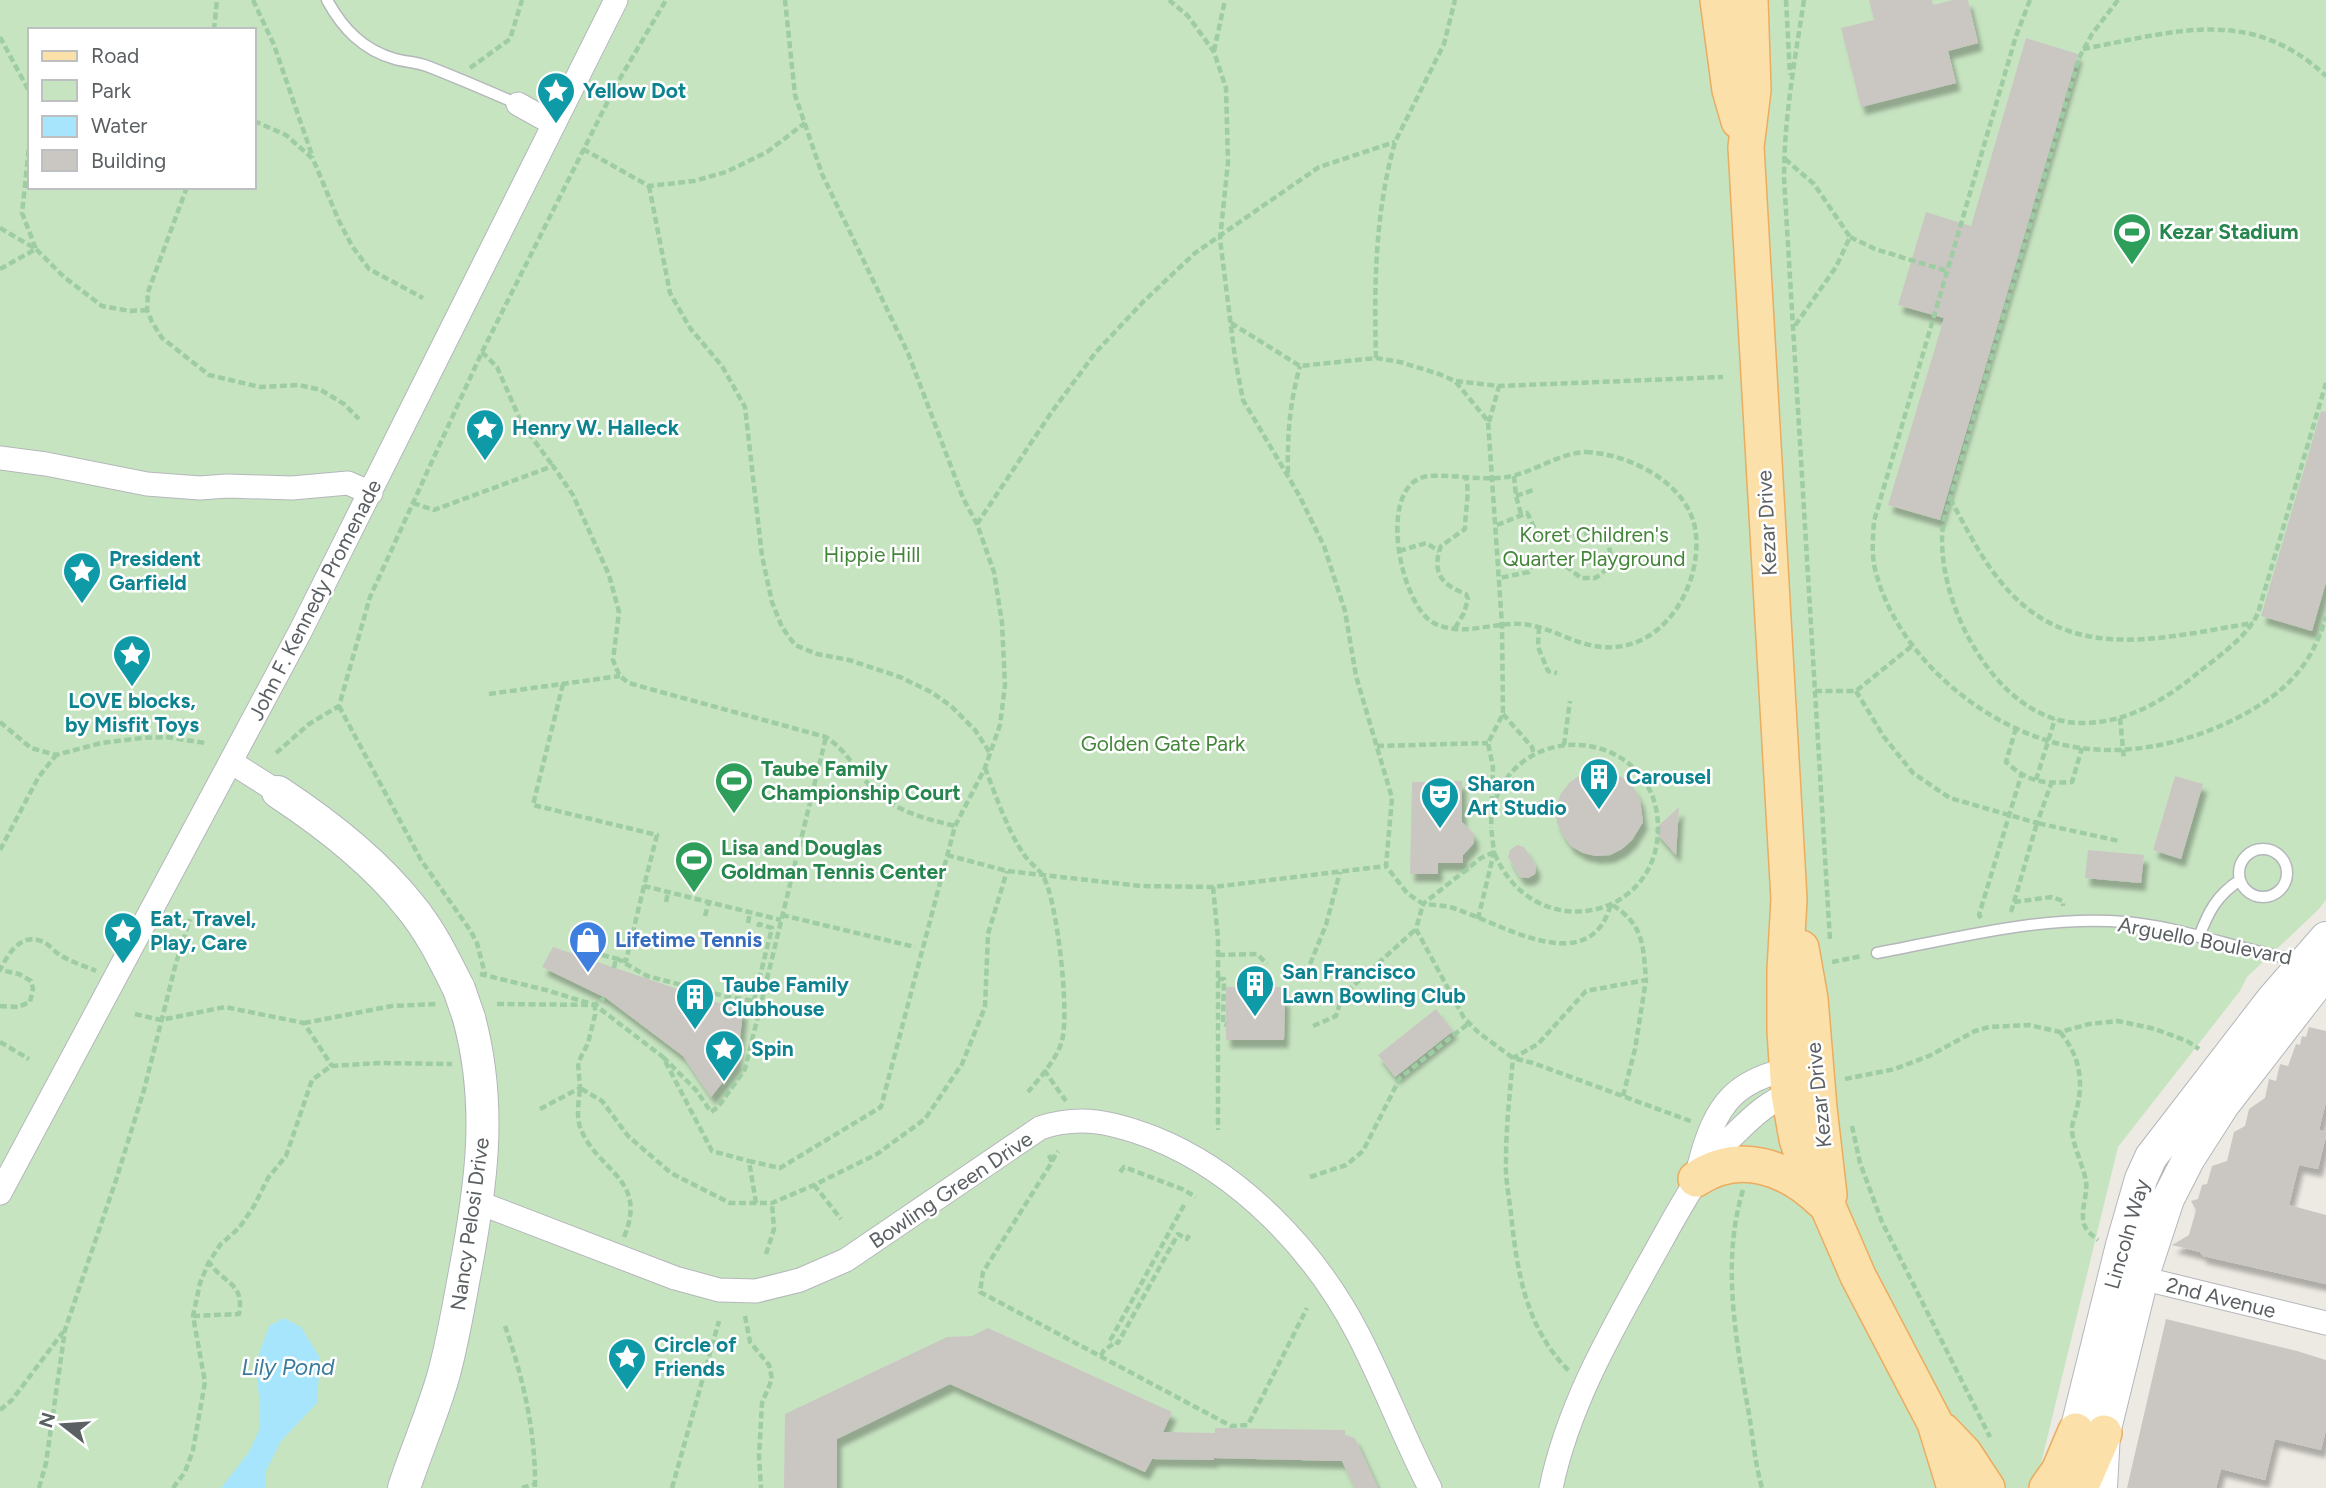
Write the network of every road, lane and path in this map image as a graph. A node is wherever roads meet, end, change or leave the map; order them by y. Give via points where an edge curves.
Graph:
1 (217, 0) edge
2 (253, 0) edge
3 (327, 0) edge
4 (522, 0) edge
5 (616, 0) edge
6 (666, 0) edge
7 (785, 0) edge
8 (1169, 0) edge
9 (1225, 0) edge
10 (1455, 0) edge
11 (1718, 0) edge
12 (1725, 0) edge
13 (1750, 0) edge
14 (1786, 0) edge
15 (1804, 0) edge
16 (2030, 0) edge
17 (2118, 0) edge
18 (214, 28) edge
19 (0, 37) edge
20 (1725, 44) junction
21 (2083, 49) junction
22 (1214, 52) junction
23 (2326, 76) edge
24 (457, 77) junction
25 (1790, 87) junction
26 (28, 89) edge
27 (518, 104) joint
28 (256, 122) edge
29 (804, 123) junction
30 (554, 124) junction
31 (1395, 142) junction
32 (1746, 147) junction
33 (583, 149) junction
34 (28, 157) edge
35 (313, 159) junction
36 (1784, 159) junction
37 (649, 186) junction
38 (186, 189) edge
39 (0, 228) edge
40 (1850, 237) junction
41 (1220, 239) junction
42 (36, 249) junction
43 (0, 269) edge
44 (1947, 271) junction
45 (423, 298) dead end
46 (147, 310) junction
47 (1231, 322) junction
48 (1794, 327) junction
49 (482, 352) junction
50 (1376, 358) junction
51 (1300, 366) junction
52 (1723, 377) dead end
53 (1455, 381) junction
54 (2326, 383) edge
55 (1499, 386) junction
56 (359, 418) dead end
57 (1489, 423) junction
58 (0, 457) edge
59 (553, 466) junction
60 (1288, 475) junction
61 (1514, 475) junction
62 (1466, 477) junction
63 (1494, 478) junction
64 (1536, 489) dead end
65 (371, 493) junction
66 (1516, 496) junction
67 (1949, 498) junction
68 (413, 503) junction
69 (1521, 514) junction
70 (977, 524) junction
71 (1497, 525) junction
72 (1398, 551) junction
73 (1439, 551) junction
74 (1499, 578) junction
75 (2326, 617) edge
76 (2254, 623) junction
77 (2325, 624) edge
78 (1502, 625) junction
79 (1539, 627) junction
80 (1454, 629) junction
81 (1913, 645) junction
82 (1557, 673) dead end
83 (620, 676) junction
84 (563, 684) junction
85 (1815, 691) junction
86 (1856, 691) junction
87 (489, 694) dead end
88 (1570, 701) dead end
89 (339, 706) junction
90 (1503, 714) junction
91 (2120, 718) junction
92 (2055, 719) junction
93 (0, 722) edge
94 (2016, 728) junction
95 (826, 737) junction
96 (2049, 740) junction
97 (205, 743) dead end
98 (1488, 743) junction
99 (1564, 745) junction
100 (1377, 746) junction
101 (2082, 748) junction
102 (2123, 749) junction
103 (276, 753) dead end
104 (990, 754) junction
105 (56, 755) junction
106 (1534, 755) junction
107 (2124, 759) dead end
108 (231, 762) junction
109 (985, 768) junction
110 (2021, 776) junction
111 (2036, 780) junction
112 (2052, 784) junction
113 (278, 792) joint
114 (2009, 816) junction
115 (2038, 823) junction
116 (955, 826) junction
117 (1491, 828) junction
118 (2119, 841) dead end
119 (0, 850) edge
120 (1494, 852) junction
121 (947, 855) junction
122 (1386, 866) junction
123 (1007, 871) junction
124 (1340, 872) junction
125 (1044, 877) junction
126 (2240, 880) junction
127 (644, 886) junction
128 (1213, 887) junction
129 (668, 892) junction
130 (666, 902) dead end
131 (709, 902) junction
132 (2014, 902) junction
133 (1423, 904) junction
134 (1611, 904) junction
135 (750, 912) junction
136 (705, 916) dead end
137 (782, 917) junction
138 (190, 919) dead end
139 (1478, 919) junction
140 (748, 923) dead end
141 (2064, 923) junction
142 (758, 929) dead end
143 (1416, 929) junction
144 (2007, 930) junction
145 (1992, 932) junction
146 (2199, 937) junction
147 (915, 947) dead end
148 (1877, 953) joint
149 (602, 955) dead end
150 (1218, 955) junction
151 (616, 958) junction
152 (2321, 959) edge
153 (1832, 962) junction
154 (1267, 964) dead end
155 (1310, 964) dead end
156 (614, 968) dead end
157 (1833, 974) dead end
158 (115, 977) junction
159 (1218, 979) junction
160 (693, 980) dead end
161 (1646, 980) junction
162 (466, 985) junction
163 (691, 987) junction
164 (706, 991) junction
165 (604, 998) dead end
166 (704, 998) dead end
167 (754, 1000) junction
168 (761, 1002) junction
169 (497, 1004) dead end
170 (595, 1005) junction
171 (0, 1006) edge
172 (135, 1014) dead end
173 (161, 1020) junction
174 (304, 1023) junction
175 (1469, 1023) junction
176 (1226, 1025) dead end
177 (1313, 1026) dead end
178 (2060, 1032) junction
179 (0, 1042) edge
180 (2199, 1049) dead end
181 (663, 1056) junction
182 (1513, 1058) junction
183 (29, 1059) dead end
184 (480, 1064) junction
185 (332, 1066) junction
186 (1044, 1070) junction
187 (1820, 1079) junction
188 (580, 1088) junction
189 (1028, 1092) dead end
190 (1623, 1096) junction
191 (1067, 1102) dead end
192 (540, 1109) dead end
193 (1850, 1117) dead end
194 (1711, 1129) junction
195 (1218, 1130) dead end
196 (1058, 1151) dead end
197 (1049, 1154) dead end
198 (749, 1161) junction
199 (1052, 1162) junction
200 (1756, 1164) junction
201 (1120, 1172) dead end
202 (1310, 1177) dead end
203 (1696, 1179) junction
204 (814, 1185) junction
205 (0, 1193) edge
206 (1196, 1197) dead end
207 (477, 1202) junction
208 (756, 1203) junction
209 (772, 1203) junction
210 (1184, 1205) dead end
211 (1829, 1209) junction
212 (841, 1219) dead end
213 (1189, 1235) dead end
214 (2098, 1241) dead end
215 (766, 1254) dead end
216 (615, 1257) junction
217 (209, 1262) junction
218 (2129, 1275) junction
219 (1307, 1308) dead end
220 (745, 1315) dead end
221 (193, 1316) junction
222 (719, 1321) dead end
223 (2326, 1324) edge
224 (505, 1326) dead end
225 (65, 1330) junction
226 (1116, 1342) junction
227 (1101, 1356) junction
228 (1584, 1385) junction
229 (0, 1410) edge
230 (1935, 1423) junction
231 (2090, 1432) junction
232 (1996, 1449) dead end
233 (535, 1486) edge
234 (38, 1488) edge
235 (173, 1488) edge
236 (404, 1488) edge
237 (522, 1488) edge
238 (672, 1488) edge
239 (761, 1488) edge
240 (1430, 1488) edge
241 (1551, 1488) edge
242 (1762, 1488) edge
243 (1955, 1488) edge
244 (1987, 1488) edge
245 (2047, 1488) edge
246 (2080, 1488) edge
247 (2101, 1488) edge

1 - 18 path
2 - 35 path via 274,45
3 - 24 lane via 352,36 366,46
4 - 24 path via 510,39
5 - 30 street, John F. Kennedy Promenade
6 - 33 path
7 - 29 path via 795,95
8 - 22 path via 1188,16
9 - 22 path
10 - 31 path via 1444,44
11 - 20 main road, Kezar Drive
12 - 20 main road
13 - 32 main road, Kezar Drive via 1753,90
14 - 25 path
15 - 25 path
16 - 44 path
17 - 21 path
19 - 26 path
20 - 32 main road, Kezar Drive via 1730,90
21 - 23 path via 2182,31 2229,29 2282,45
21 - 67 path
22 - 41 path via 1226,88 1228,162
24 - 27 lane
25 - 36 path
27 - 30 street
28 - 35 path via 286,135
29 - 37 path via 767,152 726,172
29 - 70 path via 822,174 908,353
30 - 65 street, John F. Kennedy Promenade
31 - 41 path via 1319,167
31 - 50 path via 1376,239
32 - 187 main road, Kezar Drive via 1789,899 1805,964
33 - 37 path
33 - 49 path
34 - 42 path via 22,213
35 - 45 path via 339,221 369,269
36 - 40 path via 1814,184
36 - 48 path
37 - 104 path via 670,293 690,328 723,366 745,407 762,556 782,627 795,645 900,677 931,692 975,730
38 - 46 path via 148,292
39 - 42 path
40 - 44 path
40 - 48 path via 1836,268
41 - 47 path
41 - 70 path via 1195,253 1097,352
42 - 43 path
42 - 46 path via 102,306
44 - 81 path via 1874,521 1876,573 1890,610
46 - 56 path via 162,338 209,375 260,387 321,390
47 - 51 path
47 - 60 path via 1243,400
48 - 85 path
49 - 59 path via 497,367 522,424
49 - 68 path
50 - 51 path
50 - 53 path via 1420,367
51 - 60 path via 1287,431
52 - 55 path
53 - 55 path
53 - 57 path
54 - 76 path
55 - 57 path
57 - 63 path
58 - 65 street via 146,484 292,488 348,483
59 - 68 path via 434,510
59 - 83 path via 573,495 609,575 619,612 613,660
60 - 100 path via 1324,547 1345,611 1356,676
61 - 63 path
61 - 66 path
61 - 79 path via 1567,454 1615,456 1652,474 1680,497 1696,529 1696,556 1687,589 1672,615 1646,637 1605,647
62 - 63 path
62 - 72 path via 1429,476 1410,485 1398,515
62 - 73 path via 1465,529 1444,542
63 - 71 path
64 - 66 path
65 - 108 street, John F. Kennedy Promenade
66 - 69 path
67 - 76 path via 2005,587 2036,614 2070,631 2133,641
67 - 92 path via 1942,531 1943,559 1966,632 2007,689 2032,709
68 - 89 path via 370,597
69 - 71 path
69 - 74 path via 1528,513 1538,534 1549,541 1583,533 1600,537 1610,549 1610,564 1591,579 1538,559 1529,572
70 - 104 path via 994,572 1002,623 1000,725
71 - 74 path
72 - 73 path via 1426,542
72 - 80 path via 1419,608 1430,621
73 - 80 path via 1438,570 1444,583 1468,599
74 - 78 path
75 - 77 path
76 - 91 path via 2169,695
77 - 102 path via 2299,673 2262,704 2189,737
78 - 79 path
78 - 80 path
78 - 90 path
79 - 82 path via 1539,652 1548,671
81 - 86 path
81 - 94 path via 1963,697
83 - 84 path
83 - 95 path via 650,690
84 - 87 path
84 - 127 path via 533,805 657,835
85 - 86 path
85 - 153 path
86 - 114 path via 1913,773 1950,798
88 - 99 path
89 - 103 path via 309,724
89 - 162 path via 421,860 477,943
90 - 98 path
90 - 106 path
91 - 92 path via 2080,723
91 - 102 path
92 - 96 path
93 - 105 path via 31,748
94 - 96 path
94 - 110 path via 2006,762
95 - 116 path via 845,752 883,799 914,816
95 - 137 path
96 - 101 path
96 - 111 path
97 - 105 path via 142,738
98 - 100 path
98 - 117 path via 1493,767
99 - 106 path
99 - 134 path via 1586,745 1617,756 1635,770 1653,799 1658,829 1653,856 1637,883
100 - 122 path via 1392,798
101 - 102 path
101 - 112 path via 2072,782
102 - 107 path
104 - 109 path
105 - 119 path via 23,804
106 - 117 path via 1517,766 1503,785
108 - 113 street, Nancy Pelosi Drive
108 - 158 street, John F. Kennedy Promenade
109 - 116 path
109 - 125 path via 1025,855
110 - 111 path
110 - 114 path
111 - 112 path
112 - 115 path
113 - 162 street, Nancy Pelosi Drive via 391,884
114 - 115 path
114 - 145 path via 1979,915
115 - 118 path
115 - 132 path
116 - 121 path
117 - 120 path
120 - 133 path
120 - 134 path via 1509,881 1544,906 1578,912
120 - 139 path
121 - 123 path
121 - 198 path via 881,1107 780,1168
122 - 124 path
122 - 133 path via 1407,893
123 - 125 path
123 - 204 path via 988,934 985,1007 962,1064 925,1119 877,1154
124 - 128 path
124 - 155 path
125 - 128 path
125 - 186 path via 1062,965 1064,1025 1061,1044
126 - 126 lane via 2241,864 2251,853 2266,849 2285,862 2288,877 2273,896 2257,897
126 - 146 lane via 2216,900
127 - 129 path
127 - 151 path via 625,961
128 - 150 path
129 - 130 path
129 - 131 path
131 - 135 path
131 - 136 path
132 - 141 path via 2052,897 2063,901
132 - 144 path
133 - 139 path via 1450,907
133 - 143 path
134 - 139 path via 1606,921 1588,939 1566,944 1521,935
134 - 161 path via 1628,914 1643,938
135 - 137 path
135 - 140 path
137 - 147 path
137 - 168 path
138 - 173 path
141 - 144 lane, Arguello Boulevard
141 - 146 lane, Arguello Boulevard via 2127,922
142 - 167 path via 759,925 772,928
143 - 175 path
143 - 177 path via 1342,996 1336,1016
144 - 145 lane, Arguello Boulevard
145 - 148 lane, Arguello Boulevard
146 - 152 lane, Arguello Boulevard via 2276,957
148 - 153 path
149 - 151 path
150 - 154 path via 1256,954
150 - 159 path
151 - 156 path
151 - 163 path
152 - 218 street, Lincoln Way via 2247,1031 2151,1157 2141,1179
153 - 157 path
158 - 171 path via 60,955 41,941 25,940 11,950 0,970 31,981 30,1002 19,1007
158 - 205 street, John F. Kennedy Promenade
159 - 176 path via 1224,979
159 - 195 path
160 - 163 path
161 - 182 path via 1586,991 1538,1044
161 - 190 path
162 - 170 path via 546,990
162 - 174 path via 392,1006
162 - 184 street, Nancy Pelosi Drive, bridge
163 - 164 path
164 - 166 path
164 - 167 path
165 - 170 path
167 - 168 path
168 - 181 path via 745,1069 711,1112
169 - 170 path
170 - 181 path
170 - 188 path via 588,1043 578,1063
172 - 173 path
173 - 174 path via 226,1007
173 - 225 path via 144,1090
174 - 185 path
175 - 182 path
175 - 202 path via 1400,1078 1363,1151 1346,1165
178 - 180 path via 2118,1021 2155,1029
178 - 187 path via 2029,1025 1989,1027 1895,1069
178 - 214 path via 2081,1075 2072,1129 2086,1182 2084,1224
179 - 183 path
181 - 198 path via 712,1151
182 - 190 path
182 - 228 path via 1505,1162 1514,1248 1525,1299 1536,1329 1555,1357
184 - 185 path
184 - 207 street, Nancy Pelosi Drive via 484,1127
185 - 217 path via 312,1080 286,1156 239,1228
186 - 189 path
186 - 191 path
187 - 194 street via 1752,1080 1729,1099
187 - 203 street via 1775,1099 1750,1119 1719,1148
187 - 211 main road, Kezar Drive
188 - 192 path
188 - 208 path via 602,1101 628,1136 671,1173 730,1203
188 - 216 path via 580,1127 625,1184 632,1219
190 - 194 path
193 - 232 path via 1860,1163 1882,1222
194 - 203 street
196 - 199 path
197 - 199 path
198 - 208 path
199 - 227 path via 983,1272 980,1292
200 - 203 main road via 1719,1166
200 - 211 main road via 1792,1180
200 - 242 path via 1736,1214 1732,1264 1739,1359
201 - 206 path via 1124,1167
203 - 228 street
204 - 209 path
204 - 212 path
207 - 216 street, Bowling Green Drive
207 - 236 street, Nancy Pelosi Drive via 443,1377
208 - 209 path
209 - 215 path via 774,1229
210 - 226 path via 1111,1339
211 - 230 main road, Kezar Drive via 1858,1276
213 - 226 path via 1187,1239 1178,1234
216 - 240 street, Bowling Green Drive via 719,1290 774,1288 846,1260 1041,1128 1086,1120 1121,1126 1210,1168 1252,1201 1304,1254 1356,1330
217 - 221 path
217 - 221 path via 236,1288 242,1300 239,1314
218 - 223 street, 2nd Avenue
218 - 231 street, Lincoln Way
219 - 227 path via 1248,1425 1231,1426
220 - 239 path via 750,1342 769,1365 772,1379 762,1403
221 - 235 path via 205,1382 193,1450
222 - 238 path
224 - 233 path via 524,1394
225 - 229 path
225 - 234 path via 46,1463
226 - 227 path
228 - 241 street via 1560,1448
230 - 243 main road, Kezar Drive
230 - 244 main road, Kezar Drive via 1965,1452
231 - 245 main road
231 - 246 main road via 2095,1458
231 - 247 street, Lincoln Way
233 - 237 path

